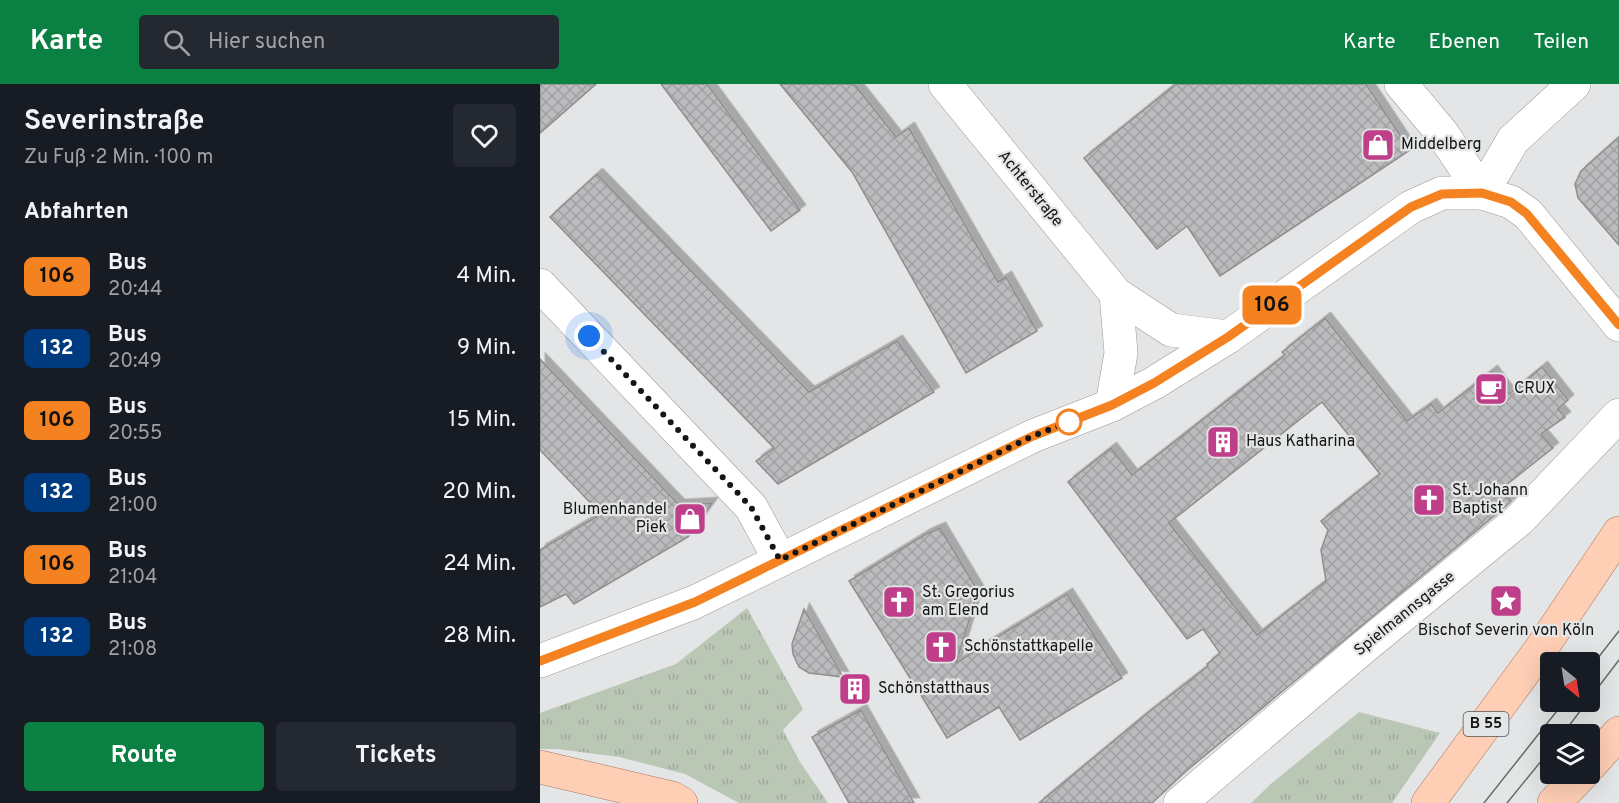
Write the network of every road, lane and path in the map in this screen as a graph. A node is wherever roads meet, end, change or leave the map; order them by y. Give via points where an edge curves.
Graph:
1 (945, 84) edge
2 (1401, 84) edge
3 (1574, 84) edge
4 (1482, 193) junction
5 (540, 285) edge
6 (1116, 294) junction
7 (1619, 325) edge
8 (1228, 337) junction
9 (1112, 405) junction
10 (1619, 415) edge
11 (1619, 533) edge
12 (780, 560) junction
13 (540, 661) edge
14 (1619, 733) edge
15 (1600, 754) edge
16 (540, 767) edge
17 (1572, 784) edge
18 (681, 803) edge
19 (1180, 803) edge
20 (1428, 803) edge
21 (1554, 803) edge

1 - 6 street, Achterstraße
2 - 4 street via 1442,133
3 - 4 street via 1513,140
4 - 7 street via 1511,202 1527,214
4 - 8 street via 1442,194 1411,207
5 - 12 street via 751,507
6 - 8 street, Achterstraße via 1171,330
6 - 9 street via 1121,353
8 - 9 street
9 - 12 street via 1033,436
10 - 19 street, Spielmannsgasse via 1519,520
11 - 20 main road, B 55 via 1543,646
12 - 13 street via 695,602
14 - 15 main road
16 - 18 main road
17 - 21 main road

